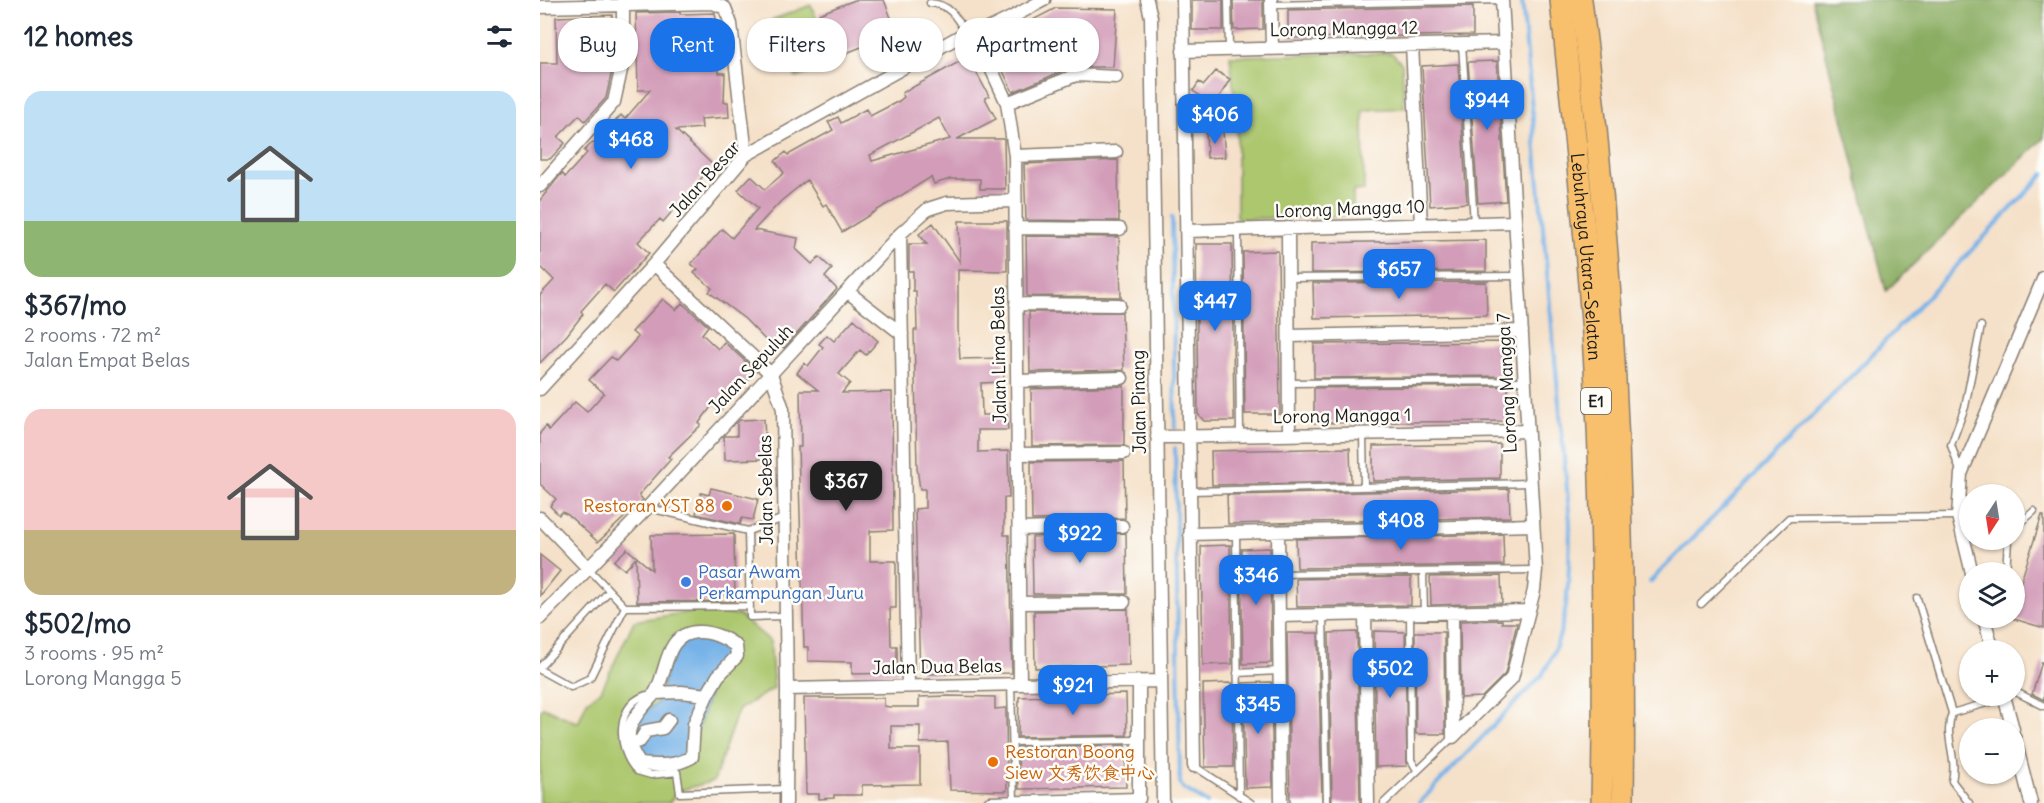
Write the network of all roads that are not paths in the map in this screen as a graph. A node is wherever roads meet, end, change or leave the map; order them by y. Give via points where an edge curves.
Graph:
1 (1044, 0) edge
2 (1147, 0) edge
3 (1182, 0) edge
4 (1228, 0) edge
5 (1502, 0) edge
6 (1561, 0) edge
7 (1581, 0) edge
8 (623, 3) edge
9 (930, 3) dead end
10 (1271, 3) edge
11 (540, 7) edge
12 (958, 18) edge
13 (1006, 18) edge
14 (955, 43) edge
15 (1505, 43) junction
16 (1462, 44) junction
17 (1412, 45) junction
18 (1272, 49) junction
19 (1229, 50) junction
20 (1183, 51) junction
21 (993, 72) edge
22 (1116, 77) dead end
23 (1007, 103) junction
24 (1116, 152) dead end
25 (746, 155) junction
26 (1015, 156) junction
27 (541, 182) edge
28 (1015, 201) junction
29 (1515, 222) junction
30 (1474, 223) junction
31 (1421, 225) junction
32 (1015, 228) junction
33 (1120, 228) dead end
34 (1288, 228) junction
35 (1238, 230) junction
36 (1186, 231) junction
37 (900, 234) junction
38 (654, 264) junction
39 (1518, 276) junction
40 (2044, 277) edge
41 (1288, 278) junction
42 (2041, 291) edge
43 (848, 292) junction
44 (1016, 304) junction
45 (1119, 305) dead end
46 (1981, 326) dead end
47 (1522, 331) junction
48 (902, 334) junction
49 (1289, 336) junction
50 (771, 374) junction
51 (1122, 378) dead end
52 (1017, 381) junction
53 (1524, 381) junction
54 (1289, 383) junction
55 (540, 389) edge
56 (1527, 431) junction
57 (1363, 434) junction
58 (1240, 435) junction
59 (1289, 435) junction
60 (1189, 436) junction
61 (1157, 437) junction
62 (1124, 453) dead end
63 (1018, 454) junction
64 (1961, 474) junction
65 (1531, 483) junction
66 (1364, 486) junction
67 (1190, 491) junction
68 (647, 508) junction
69 (2034, 511) dead end
70 (1958, 516) junction
71 (540, 518) edge
72 (785, 518) junction
73 (2025, 519) edge
74 (1533, 525) junction
75 (1122, 526) dead end
76 (1019, 529) junction
77 (748, 531) junction
78 (1278, 532) junction
79 (1236, 533) junction
80 (1191, 534) junction
81 (1969, 562) edge
82 (588, 568) junction
83 (1536, 570) junction
84 (1423, 572) junction
85 (1279, 574) junction
86 (609, 591) junction
87 (1917, 598) dead end
88 (1124, 602) dead end
89 (1019, 603) junction
90 (1701, 604) dead end
91 (750, 606) junction
92 (625, 607) junction
93 (1529, 611) junction
94 (1452, 612) junction
95 (1410, 613) junction
96 (1424, 613) junction
97 (1365, 614) junction
98 (1323, 615) junction
99 (786, 616) junction
100 (1279, 616) junction
101 (540, 618) edge
102 (540, 668) edge
103 (1280, 671) junction
104 (1237, 673) junction
105 (1139, 681) junction
106 (1160, 681) junction
107 (1016, 684) junction
108 (908, 686) junction
109 (787, 689) junction
110 (655, 693) junction
111 (707, 695) junction
112 (2025, 700) edge
113 (2044, 705) edge
114 (1974, 706) edge
115 (1952, 713) junction
116 (669, 720) dead end
117 (1453, 737) junction
118 (1139, 740) junction
119 (1013, 742) junction
120 (628, 744) junction
121 (1194, 766) joint
122 (1418, 770) junction
123 (2025, 779) edge
124 (786, 789) junction
125 (1239, 796) junction
126 (1014, 802) edge
127 (786, 803) edge
128 (990, 803) edge
129 (1163, 803) edge
130 (1251, 803) edge
131 (1281, 803) edge
132 (1327, 803) edge
133 (1368, 803) edge
134 (1384, 803) edge
135 (1602, 803) edge
136 (1623, 803) edge
137 (1969, 803) edge
138 (2031, 803) edge

1 - 13 street, Jalan Besar
2 - 61 street, Jalan Pinang
3 - 20 street
4 - 19 lane
5 - 10 lane
5 - 15 street, Lorong Mangga 7
6 - 135 highway, Lebuhraya Utara–Selatan / E1 via 1584,215 1596,400 1603,580
7 - 136 highway, Lebuhraya Utara–Selatan / E1 via 1614,363 1623,581
8 - 11 street
8 - 25 street via 713,3 725,8 731,24
8 - 27 street via 623,61 614,102
9 - 12 lane
10 - 18 street
14 - 25 street, Jalan Besar
15 - 16 street, Lorong Mangga 12
15 - 29 street, Lorong Mangga 7
16 - 17 street, Lorong Mangga 12
16 - 30 lane
17 - 18 street, Lorong Mangga 12
17 - 31 street
18 - 19 street, Lorong Mangga 12
19 - 20 street, Lorong Mangga 12
20 - 36 street
21 - 23 street, Jalan Lima Belas
22 - 23 street via 1076,75
23 - 26 street, Jalan Lima Belas
24 - 26 street
25 - 38 street, Jalan Besar
26 - 28 street, Jalan Lima Belas
28 - 32 street, Jalan Lima Belas
28 - 37 street, Jalan Sepuluh via 947,203 928,209
29 - 30 street, Lorong Mangga 10
29 - 39 street, Lorong Mangga 7
30 - 31 street, Lorong Mangga 10
31 - 34 street, Lorong Mangga 10
32 - 33 street
32 - 44 street, Jalan Lima Belas
34 - 35 street, Lorong Mangga 10
34 - 41 street
35 - 36 street, Lorong Mangga 10
35 - 58 lane
36 - 60 street
37 - 43 street, Jalan Sepuluh
37 - 48 street
38 - 50 street, Jalan Sebelas
38 - 55 street, Jalan Besar
39 - 41 lane
39 - 47 street, Lorong Mangga 7
40 - 42 street
41 - 49 street
42 - 64 street
43 - 48 street
43 - 50 street, Jalan Sepuluh
44 - 45 street
44 - 52 street, Jalan Lima Belas
46 - 64 lane via 1965,407 1951,445
47 - 49 street
47 - 53 street, Lorong Mangga 7
48 - 108 street
49 - 54 street
50 - 68 street, Jalan Sepuluh
50 - 72 street, Jalan Sebelas via 783,409
51 - 52 street
52 - 63 street, Jalan Lima Belas
53 - 54 lane
53 - 56 street, Lorong Mangga 7
54 - 59 street
56 - 57 street, Lorong Mangga 1
56 - 65 street, Lorong Mangga 7
57 - 59 street, Lorong Mangga 1
57 - 66 lane
58 - 59 street, Lorong Mangga 1
58 - 60 street, Lorong Mangga 1
60 - 61 street, Lorong Mangga 1
60 - 67 street
61 - 106 street, Jalan Pinang
62 - 63 street
63 - 76 street, Jalan Lima Belas
64 - 70 street
65 - 66 lane
65 - 74 street, Lorong Mangga 7
66 - 67 lane
67 - 80 street
68 - 77 lane
68 - 82 street, Jalan Sepuluh
69 - 73 lane
70 - 81 street
70 - 90 lane via 1789,518
71 - 82 street
72 - 77 lane
72 - 99 street, Jalan Sebelas
74 - 78 street
74 - 83 street, Lorong Mangga 7
75 - 76 street
76 - 89 street, Jalan Lima Belas
77 - 91 lane
78 - 79 street
78 - 85 street
79 - 80 street
79 - 104 lane
80 - 121 street
82 - 86 lane
82 - 101 street, Jalan Sepuluh
83 - 84 lane
83 - 93 street, Lorong Mangga 7
84 - 85 lane
84 - 96 lane
85 - 100 street
86 - 92 lane
86 - 102 lane
87 - 115 lane
88 - 89 street
89 - 107 street, Jalan Lima Belas
91 - 92 lane
91 - 99 lane via 750,617
92 - 102 lane via 590,678 571,687
93 - 94 street
93 - 117 street, Lorong Mangga 7 via 1512,678
94 - 96 street
94 - 117 street
95 - 96 street
95 - 97 street
95 - 122 lane via 1411,760
97 - 98 street
97 - 133 street
98 - 100 street
98 - 132 lane
99 - 109 street, Jalan Sebelas
100 - 103 street
103 - 104 lane
103 - 131 street
104 - 125 lane
105 - 106 street, Jalan Dua Belas
105 - 107 street, Jalan Dua Belas
105 - 118 street
106 - 129 street, Jalan Pinang
107 - 108 street, Jalan Dua Belas
107 - 119 lane
108 - 109 street, Jalan Dua Belas
109 - 124 street, Jalan Sebelas
110 - 111 street
110 - 111 street via 678,637 703,631 736,646 737,656
110 - 120 street via 635,713
110 - 124 lane via 636,700 621,731 624,751 637,771 651,775 677,772 680,793
111 - 120 street via 694,724 692,756 665,765 640,764
112 - 113 lane
114 - 115 lane
115 - 137 lane via 1947,726 1955,767 1952,781
116 - 120 street via 663,728 646,731 640,741
117 - 122 lane
118 - 119 lane
118 - 126 street via 1139,799
119 - 126 lane
121 - 125 lane
122 - 134 lane
123 - 138 street
124 - 127 street, Jalan Sebelas
125 - 130 lane
126 - 128 street

